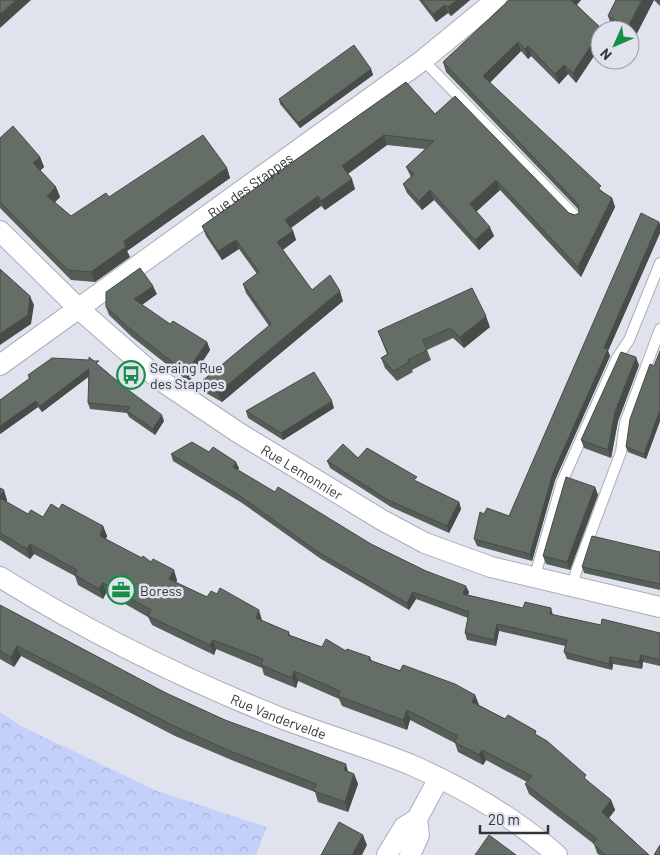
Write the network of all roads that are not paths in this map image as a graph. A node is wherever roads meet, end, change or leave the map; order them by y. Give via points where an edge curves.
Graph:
1 (496, 0) edge
2 (423, 60) junction
3 (577, 218) edge
4 (0, 231) edge
5 (660, 263) edge
6 (78, 309) junction
7 (660, 329) edge
8 (0, 365) edge
9 (0, 577) edge
10 (534, 579) junction
11 (572, 587) junction
12 (660, 607) edge
13 (439, 778) junction
14 (417, 819) junction
15 (387, 855) edge
16 (410, 855) edge
17 (557, 855) edge

1 - 2 street, Rue des Stappes
2 - 3 lane
2 - 6 street, Rue des Stappes
4 - 6 street, Rue Lemonnier
5 - 10 lane via 629,340 617,358 562,482
6 - 8 street, Rue des Stappes
6 - 10 street, Rue Lemonnier via 183,397 382,520 452,554
7 - 11 lane via 625,423 621,452
9 - 13 street, Rue Vandervelde via 103,635 209,687
10 - 11 street, Rue Lemonnier
11 - 12 street, Rue Lemonnier
13 - 14 street
13 - 17 street, Rue Vandervelde via 494,808
14 - 15 street via 404,827
14 - 16 street via 419,835

